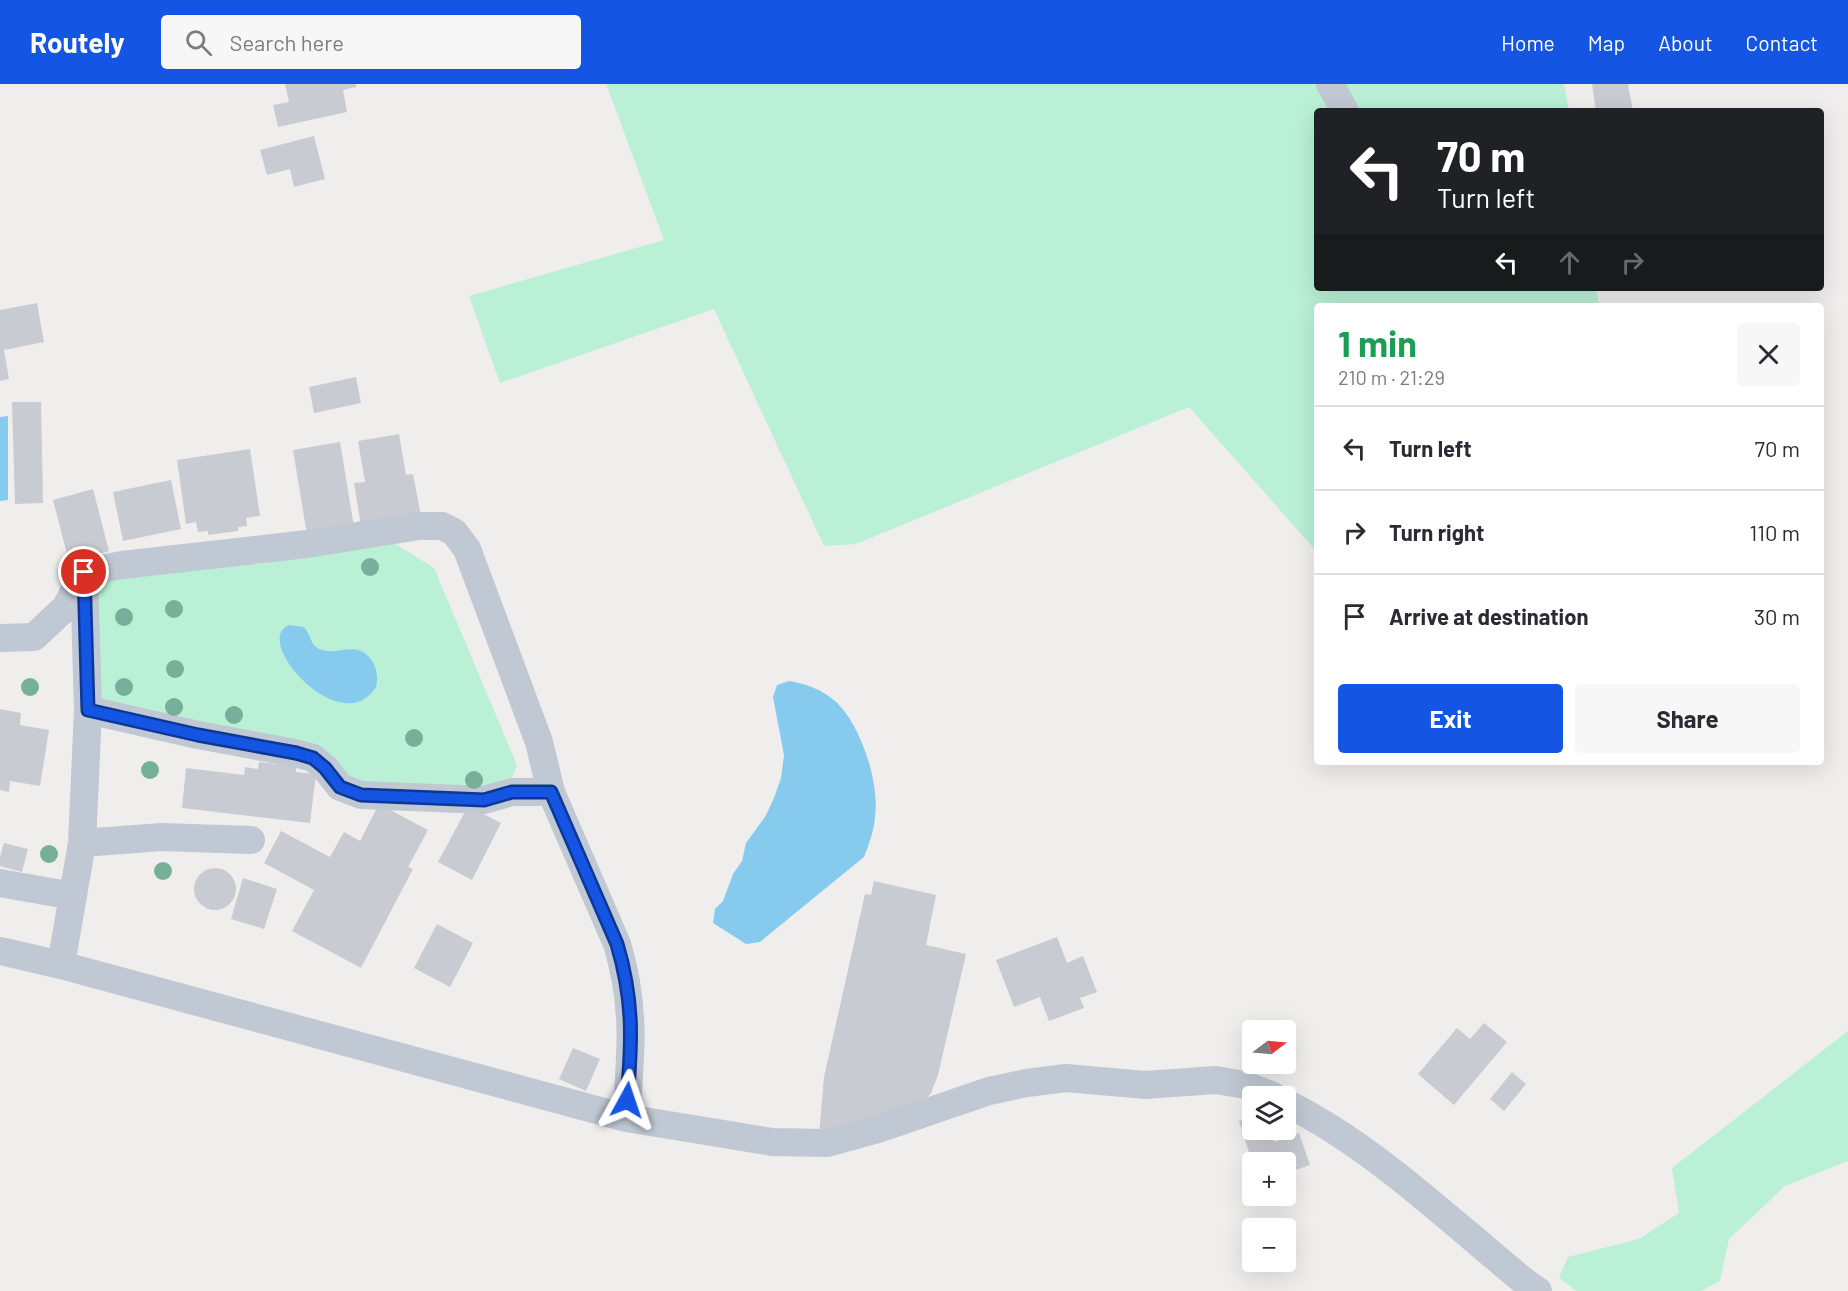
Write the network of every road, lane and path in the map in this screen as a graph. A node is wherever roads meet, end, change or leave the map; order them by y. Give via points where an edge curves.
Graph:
1 (1330, 84) edge
2 (1343, 108) edge
3 (84, 572) junction
4 (0, 638) edge
5 (88, 710) junction
6 (551, 792) junction
7 (251, 840) dead end
8 (82, 843) junction
9 (0, 883) edge
10 (73, 896) junction
11 (0, 951) edge
12 (61, 965) junction
13 (1248, 1086) edge
14 (1296, 1107) edge
15 (626, 1118) junction
16 (1538, 1291) edge

1 - 2 street
3 - 4 street via 66,607 34,637
3 - 5 street
3 - 6 street via 122,564 442,526 454,532 466,549 539,742
5 - 6 street via 313,758 340,787 361,795 484,800 512,792
5 - 8 street
6 - 15 street via 617,944 624,969 632,1045
7 - 8 street via 162,837
8 - 10 street
9 - 10 street
10 - 12 street
11 - 12 street
12 - 15 street
13 - 15 street via 1216,1080 1145,1085 1066,1078 1027,1083 989,1091 878,1130 827,1143 772,1142
14 - 16 street via 1364,1149

